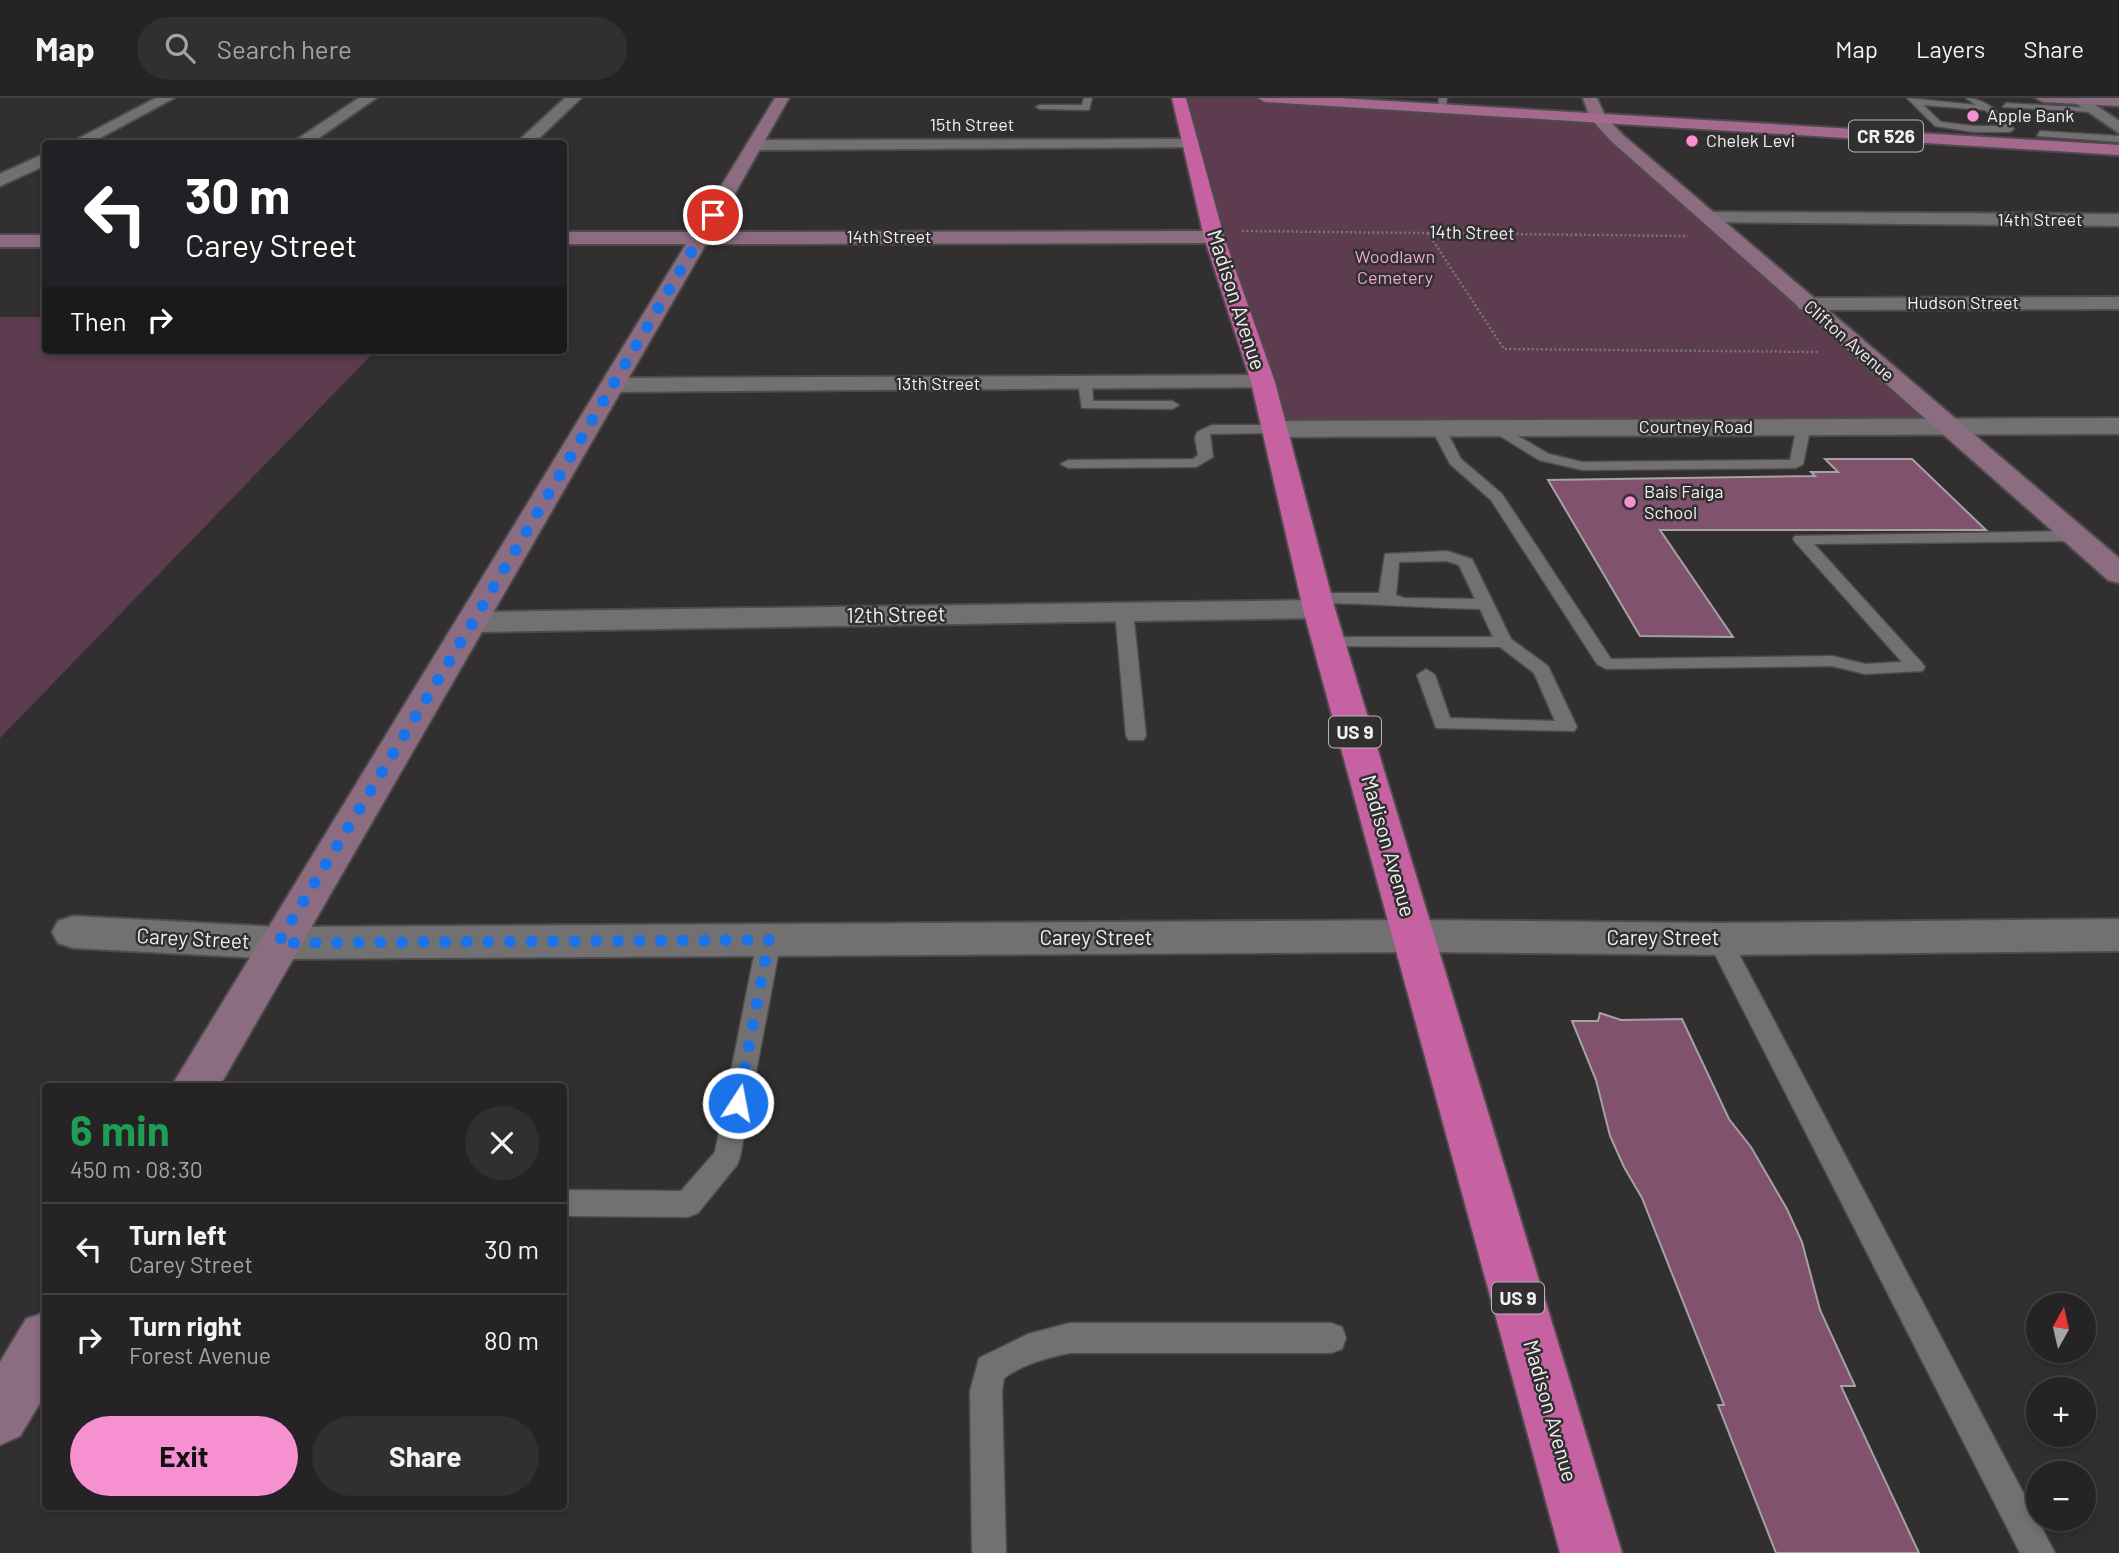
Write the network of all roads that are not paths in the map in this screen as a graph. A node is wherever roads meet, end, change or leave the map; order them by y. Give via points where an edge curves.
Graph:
1 (167, 98) edge
2 (369, 98) edge
3 (574, 98) edge
4 (782, 98) edge
5 (1087, 98) edge
6 (1179, 98) edge
7 (1265, 98) edge
8 (1970, 98) edge
9 (1998, 98) edge
10 (2043, 98) edge
11 (1913, 100) edge
12 (1358, 101) edge
13 (1407, 102) edge
14 (2119, 102) edge
15 (1442, 103) edge
16 (2081, 103) edge
17 (2006, 105) junction
18 (1040, 107) dead end
19 (1594, 108) edge
20 (1986, 108) junction
21 (2023, 119) dead end
22 (2031, 127) dead end
23 (2119, 128) edge
24 (1950, 133) junction
25 (2040, 134) junction
26 (2119, 139) edge
27 (84, 140) edge
28 (304, 140) edge
29 (527, 140) edge
30 (1190, 144) junction
31 (754, 145) junction
32 (2055, 146) junction
33 (2119, 150) edge
34 (42, 161) edge
35 (0, 181) edge
36 (1710, 218) junction
37 (2119, 220) edge
38 (1214, 234) junction
39 (567, 238) edge
40 (699, 238) junction
41 (0, 241) edge
42 (42, 241) edge
43 (2119, 303) edge
44 (1807, 304) junction
45 (1263, 382) junction
46 (1086, 383) junction
47 (613, 385) junction
48 (1172, 405) dead end
49 (1945, 425) junction
50 (1804, 426) junction
51 (2119, 426) edge
52 (1437, 428) junction
53 (1494, 428) junction
54 (1274, 429) junction
55 (1068, 464) dead end
56 (2074, 536) junction
57 (2114, 565) edge
58 (1387, 598) junction
59 (1317, 603) junction
60 (1487, 604) junction
61 (1124, 611) junction
62 (473, 622) junction
63 (1328, 642) junction
64 (1504, 642) junction
65 (1426, 675) dead end
66 (1136, 736) dead end
67 (73, 932) dead end
68 (2119, 935) edge
69 (1414, 936) junction
70 (1719, 939) junction
71 (769, 940) junction
72 (278, 943) junction
73 (196, 1083) edge
74 (567, 1203) edge
75 (1331, 1338) dead end
76 (42, 1346) edge
77 (0, 1416) edge
78 (989, 1553) edge
79 (1591, 1553) edge
80 (2038, 1553) edge

1 - 27 street
2 - 28 street
3 - 29 street
4 - 31 street
5 - 18 lane via 1086,108
6 - 30 highway, Madison Avenue / US 9
7 - 12 main road, CR 526
8 - 20 lane
9 - 17 lane
10 - 16 street
11 - 20 lane
11 - 24 lane
12 - 13 main road, CR 526
13 - 15 main road, CR 526
14 - 16 street
15 - 19 main road, CR 526
16 - 17 lane
16 - 23 street
17 - 21 lane
19 - 24 main road, CR 526
19 - 36 street, Clifton Avenue via 1616,138
20 - 24 lane via 2010,129
22 - 25 lane
24 - 32 main road, CR 526
25 - 26 lane
25 - 32 lane
30 - 31 street, 15th Street
30 - 38 highway, Madison Avenue / US 9
31 - 40 street
32 - 33 main road, CR 526
34 - 35 street
36 - 37 street, 14th Street
36 - 44 street, Clifton Avenue
38 - 40 street, 14th Street
38 - 45 highway, Madison Avenue / US 9
39 - 40 street, 14th Street
40 - 47 street
41 - 42 street
43 - 44 street, Hudson Street
44 - 49 street, Clifton Avenue
45 - 46 street, 13th Street
45 - 54 highway, Madison Avenue / US 9
46 - 47 street, 13th Street
46 - 48 lane via 1087,405
47 - 62 street
49 - 50 street, Courtney Road
49 - 51 street, Courtney Road
49 - 56 street, Clifton Avenue
50 - 53 street, Courtney Road
50 - 53 lane via 1796,464 1582,466 1544,457
52 - 53 street, Courtney Road
52 - 54 street, Courtney Road
52 - 56 lane via 1455,461 1497,497 1606,664 1832,661 1865,669 1916,667 1801,540
54 - 55 lane via 1205,432 1206,457 1196,463
54 - 59 highway, Madison Avenue / US 9
56 - 57 street, Clifton Avenue
58 - 59 lane
58 - 60 lane via 1403,603
58 - 60 lane via 1391,557 1447,556 1466,562
59 - 61 street, 12th Street
59 - 63 highway, Madison Avenue / US 9
60 - 64 lane
61 - 62 street, 12th Street
61 - 66 lane
62 - 72 street
63 - 64 lane
63 - 69 highway, Madison Avenue / US 9
64 - 65 lane via 1542,670 1567,727 1443,724
67 - 72 street, Carey Street
68 - 70 street, Carey Street
69 - 70 street, Carey Street
69 - 71 street, Carey Street
69 - 79 highway, Madison Avenue / US 9
70 - 80 lane
71 - 72 street, Carey Street
71 - 74 lane via 727,1157 688,1204
72 - 73 street
75 - 78 lane via 1070,1338 1031,1346 1000,1362 990,1369 986,1391
76 - 77 street

